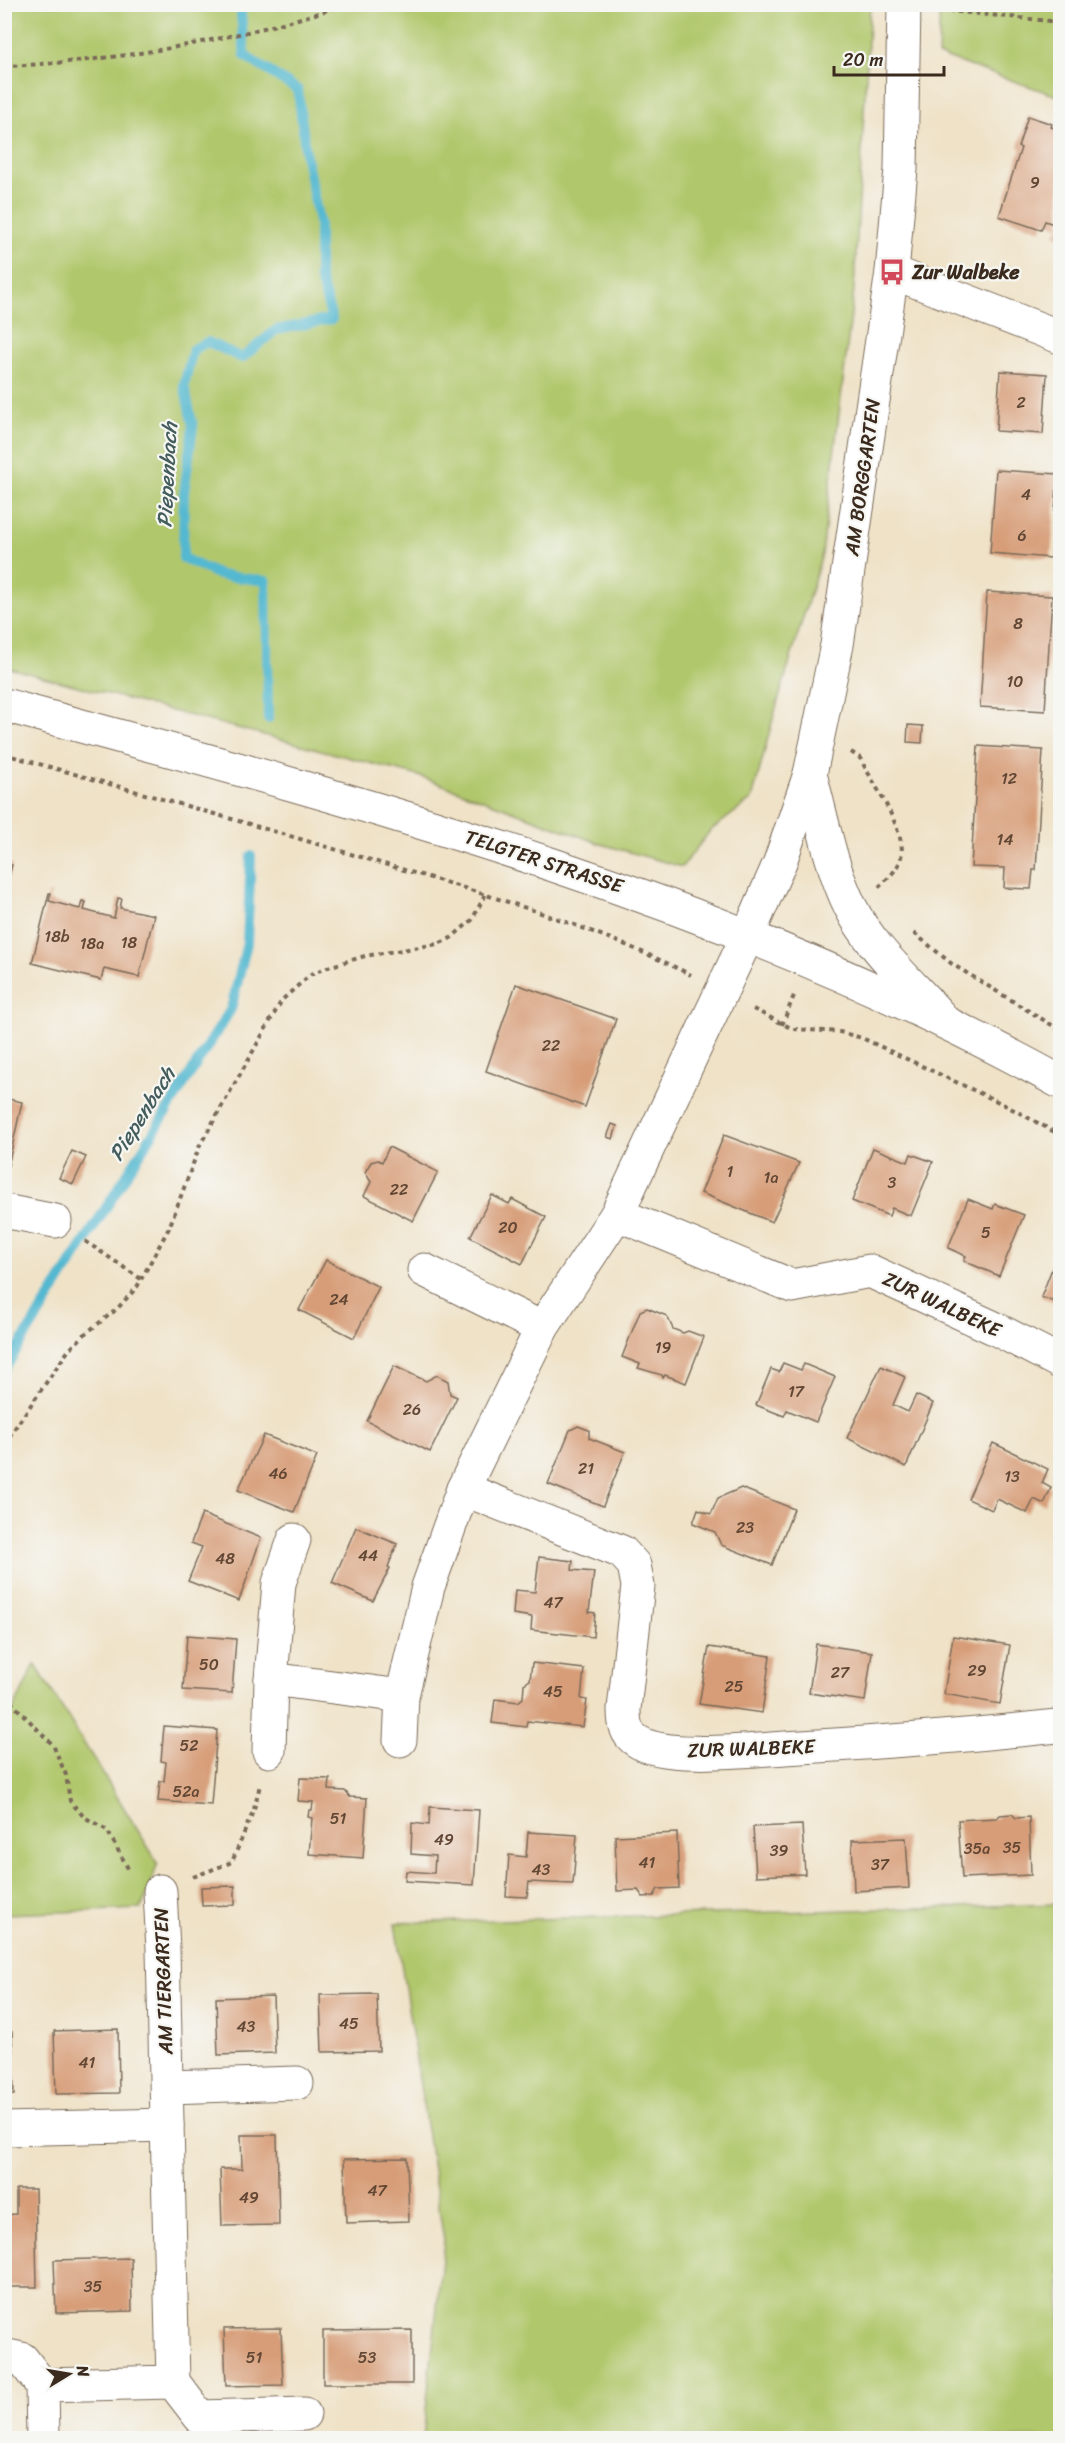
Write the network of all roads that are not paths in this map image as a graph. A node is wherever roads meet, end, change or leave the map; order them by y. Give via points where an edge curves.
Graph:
1 (904, 6) edge
2 (892, 272) junction
3 (1060, 337) edge
4 (4, 705) edge
5 (810, 774) junction
6 (748, 935) junction
7 (947, 1024) junction
8 (1060, 1082) edge
9 (4, 1211) edge
10 (616, 1214) junction
11 (56, 1221) dead end
12 (424, 1270) dead end
13 (542, 1329) junction
14 (1060, 1362) edge
15 (463, 1488) junction
16 (294, 1540) dead end
17 (272, 1679) junction
18 (402, 1696) junction
19 (1057, 1726) dead end
20 (400, 1740) dead end
21 (269, 1751) road end
22 (159, 1891) road end
23 (297, 2083) dead end
24 (166, 2087) junction
25 (167, 2125) junction
26 (4, 2129) edge
27 (4, 2355) edge
28 (173, 2382) junction
29 (42, 2385) junction
30 (304, 2414) dead end
31 (43, 2439) edge

1 - 2 street, AM BORGGARTEN via 901,157
2 - 3 street
2 - 5 street, AM BORGGARTEN via 837,645
4 - 6 street, TELGTER STRASSE via 276,778 500,845
5 - 6 street, AM BORGGARTEN via 780,862
5 - 7 street via 850,907 864,929
6 - 7 street, TELGTER STRASSE
6 - 10 street
7 - 8 street, TELGTER STRASSE
9 - 11 street
10 - 13 street
10 - 14 street, ZUR WALBEKE via 792,1286 870,1271
12 - 13 street
13 - 15 street
15 - 18 street via 428,1587
15 - 19 street, ZUR WALBEKE via 622,1552 634,1565 638,1586 624,1709 627,1729 638,1742 704,1752 932,1740
16 - 17 street via 279,1583
17 - 18 street
17 - 21 street
18 - 20 street
22 - 24 street, AM TIERGARTEN
23 - 24 street
24 - 25 street, AM TIERGARTEN
25 - 26 street
25 - 28 street, AM TIERGARTEN
27 - 29 street via 22,2360
28 - 29 street
28 - 30 street via 200,2417
29 - 31 street

